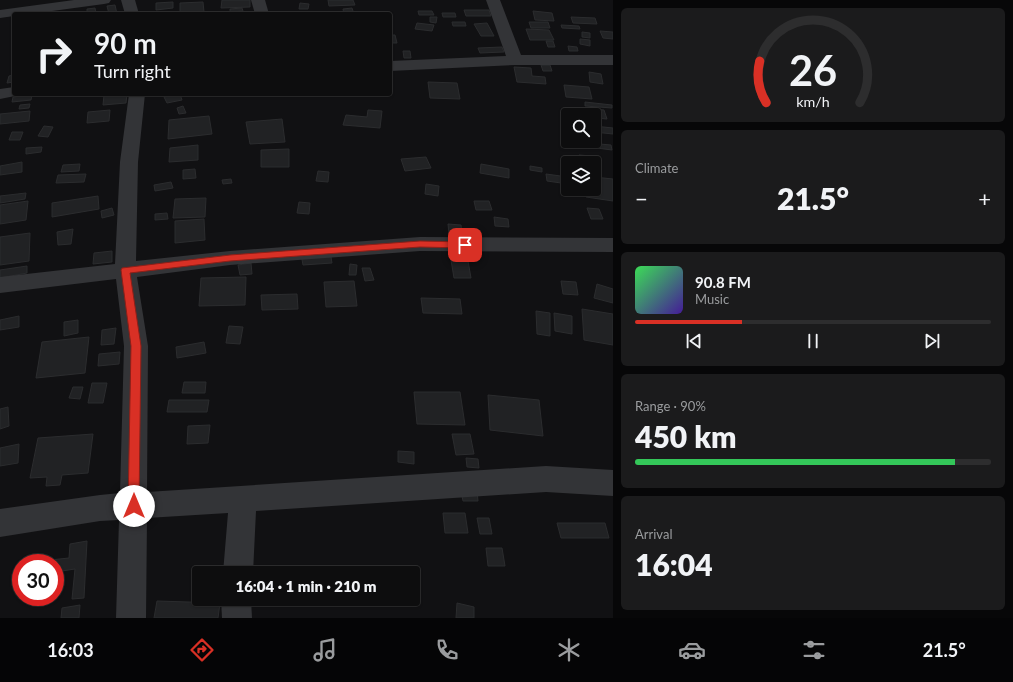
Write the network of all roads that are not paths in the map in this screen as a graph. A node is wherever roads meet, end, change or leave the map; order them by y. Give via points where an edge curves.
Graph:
1 (104, 0) edge
2 (128, 0) edge
3 (258, 0) edge
4 (493, 0) edge
5 (12, 12) edge
6 (15, 12) edge
7 (131, 12) edge
8 (261, 12) edge
9 (0, 14) edge
10 (515, 60) junction
11 (613, 60) edge
12 (392, 66) edge
13 (12, 92) edge
14 (0, 94) edge
15 (137, 96) edge
16 (613, 246) edge
17 (125, 270) junction
18 (0, 285) edge
19 (613, 483) edge
20 (243, 499) junction
21 (134, 506) junction
22 (0, 523) edge
23 (238, 566) edge
24 (236, 606) edge
25 (131, 618) edge
26 (237, 618) edge

1 - 6 street
2 - 7 street
3 - 8 street
4 - 10 street
5 - 9 street
10 - 11 street
10 - 12 street
13 - 14 street
15 - 17 street via 129,162
16 - 17 street via 420,244 230,258
17 - 18 street
17 - 21 street via 136,346
19 - 20 street via 546,479
20 - 21 street
20 - 23 street
21 - 22 street via 100,508
21 - 25 street
24 - 26 street

